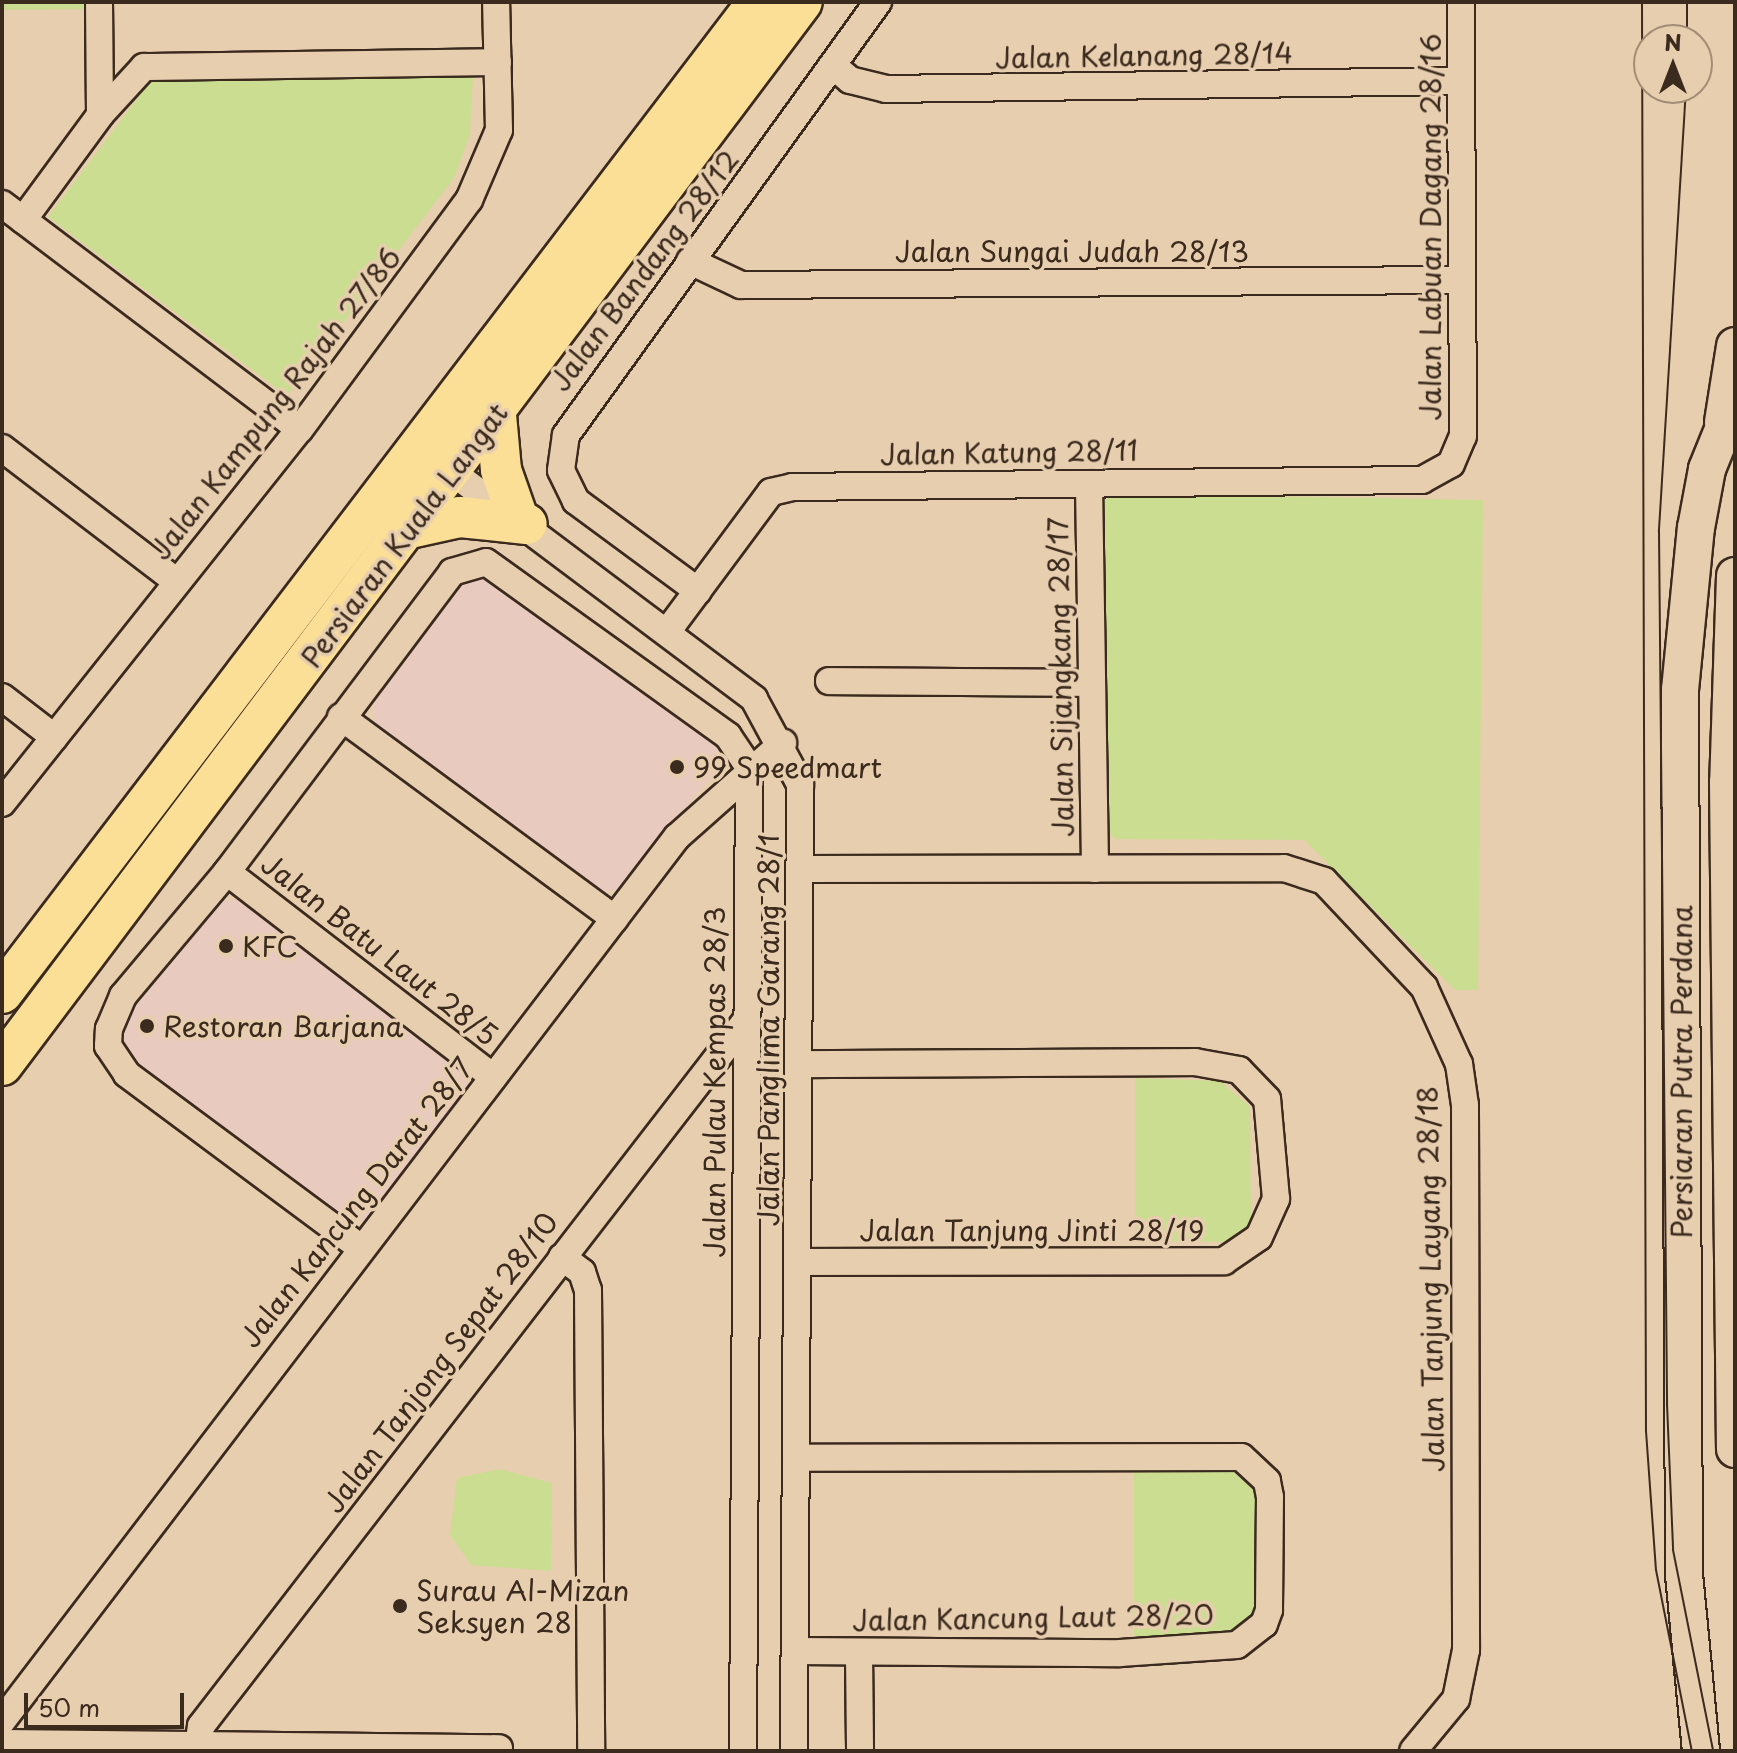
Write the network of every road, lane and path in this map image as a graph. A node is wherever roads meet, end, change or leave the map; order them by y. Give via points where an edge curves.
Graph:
1 (99, 2) edge
2 (496, 2) edge
3 (758, 2) edge
4 (802, 2) edge
5 (878, 2) edge
6 (1461, 2) edge
7 (498, 62) junction
8 (835, 67) junction
9 (1461, 81) junction
10 (100, 115) junction
11 (2, 204) edge
12 (23, 220) junction
13 (690, 261) junction
14 (1461, 280) junction
15 (505, 333) junction
16 (1735, 346) edge
17 (1729, 411) edge
18 (496, 415) junction
19 (300, 429) junction
20 (2, 448) edge
21 (452, 472) junction
22 (1422, 480) joint
23 (1089, 484) junction
24 (522, 518) junction
25 (410, 528) junction
26 (345, 539) junction
27 (1735, 576) edge
28 (177, 582) junction
29 (698, 591) junction
30 (667, 632) junction
31 (829, 681) dead end
32 (1092, 683) junction
33 (2, 697) edge
34 (341, 717) junction
35 (54, 737) junction
36 (783, 743) junction
37 (749, 767) junction
38 (2, 803) edge
39 (801, 869) junction
40 (1095, 869) junction
41 (227, 872) junction
42 (615, 919) junction
43 (7, 983) edge
44 (745, 1022) junction
45 (800, 1064) junction
46 (2, 1065) edge
47 (493, 1077) junction
48 (361, 1248) junction
49 (562, 1257) junction
50 (798, 1262) junction
51 (1735, 1449) edge
52 (796, 1458) junction
53 (795, 1651) junction
54 (859, 1652) junction
55 (2, 1721) edge
56 (2, 1743) edge
57 (198, 1747) junction
58 (499, 1748) dead end
59 (591, 1751) edge
60 (743, 1751) edge
61 (794, 1751) edge
62 (860, 1751) edge
63 (1413, 1751) edge
64 (1701, 1751) edge

1 - 10 street
2 - 7 street, Jalan Kampung Rajah 27/86
3 - 15 main road, Persiaran Kuala Langat
4 - 18 main road, Persiaran Kuala Langat
5 - 8 street, Jalan Bandang 28/12
6 - 9 street, Jalan Labuan Dagang 28/16
7 - 10 street via 144,67
7 - 19 street, Jalan Kampung Rajah 27/86 via 499,130 469,200
8 - 9 street, Jalan Kelanang 28/14 via 850,80 886,89
8 - 13 street, Jalan Bandang 28/12
9 - 14 street, Jalan Labuan Dagang 28/16
10 - 12 street
11 - 12 street
12 - 19 street
13 - 14 street, Jalan Sungai Judah 28/13 via 741,285
13 - 29 street, Jalan Bandang 28/12 via 573,418 561,470 576,501
14 - 22 street, Jalan Labuan Dagang 28/16 via 1463,436 1451,464
15 - 21 main road via 455,423
15 - 26 main road, Persiaran Kuala Langat
16 - 17 main road, Persiaran Putra Perdana
17 - 64 main road, Persiaran Putra Perdana via 1696,528 1680,690 1684,1575
18 - 21 main road, Persiaran Kuala Langat
18 - 24 main road via 501,470
19 - 28 street, Jalan Kampung Rajah 27/86
20 - 28 street
21 - 24 street, Jalan Panglima Garang 28/1
21 - 25 main road, Persiaran Kuala Langat
21 - 26 main road via 417,473
22 - 23 street, Jalan Katung 28/11
23 - 29 street, Jalan Katung 28/11 via 771,492
23 - 32 street, Jalan Sijangkang 28/17
24 - 25 main road via 460,517
24 - 30 street, Jalan Panglima Garang 28/1
25 - 46 main road, Persiaran Kuala Langat
26 - 43 main road, Persiaran Kuala Langat
27 - 51 main road, Persiaran Putra Perdana via 1728,767
28 - 35 street, Jalan Kampung Rajah 27/86
29 - 30 street, Jalan Katung 28/11
30 - 36 street, Jalan Panglima Garang 28/1 via 754,699
31 - 32 street
32 - 40 street, Jalan Sijangkang 28/17
33 - 35 street
34 - 37 street via 452,572 469,564 500,568 728,736
34 - 41 street
34 - 42 street
35 - 38 street, Jalan Kampung Rajah 27/86
36 - 37 street, Jalan Kancung Darat 28/7
36 - 39 street, Jalan Panglima Garang 28/1 via 800,784
37 - 42 street, Jalan Kancung Darat 28/7 via 677,837
37 - 44 street, Jalan Pulau Kempas 28/3
39 - 40 street, Jalan Tanjung Layang 28/18
39 - 45 street, Jalan Panglima Garang 28/1
40 - 63 street, Jalan Tanjung Layang 28/18 via 1284,868 1324,881 1424,987 1459,1064 1465,1105 1465,1668 1456,1699
41 - 47 street, Jalan Batu Laut 28/5
41 - 48 street via 112,1010 108,1046 127,1074
42 - 47 street, Jalan Kancung Darat 28/7
44 - 49 street, Jalan Tanjong Sepat 28/10
44 - 60 street, Jalan Pulau Kempas 28/3
45 - 50 street, Jalan Panglima Garang 28/1
45 - 50 street, Jalan Tanjung Jinti 28/19 via 1195,1062 1239,1070 1267,1099 1276,1199 1259,1237 1224,1261
47 - 48 street, Jalan Kancung Darat 28/7
48 - 55 street, Jalan Kancung Darat 28/7
49 - 57 street, Jalan Tanjong Sepat 28/10 via 201,1726
49 - 59 street via 582,1272 588,1290
50 - 52 street, Jalan Panglima Garang 28/1
52 - 53 street, Jalan Panglima Garang 28/1
52 - 54 street, Jalan Kancung Laut 28/20 via 1222,1456 1241,1457 1267,1481 1269,1610 1264,1624 1237,1645 1120,1653
53 - 54 street, Jalan Kancung Laut 28/20
53 - 61 street, Jalan Panglima Garang 28/1
54 - 62 street
56 - 57 street
57 - 58 street

